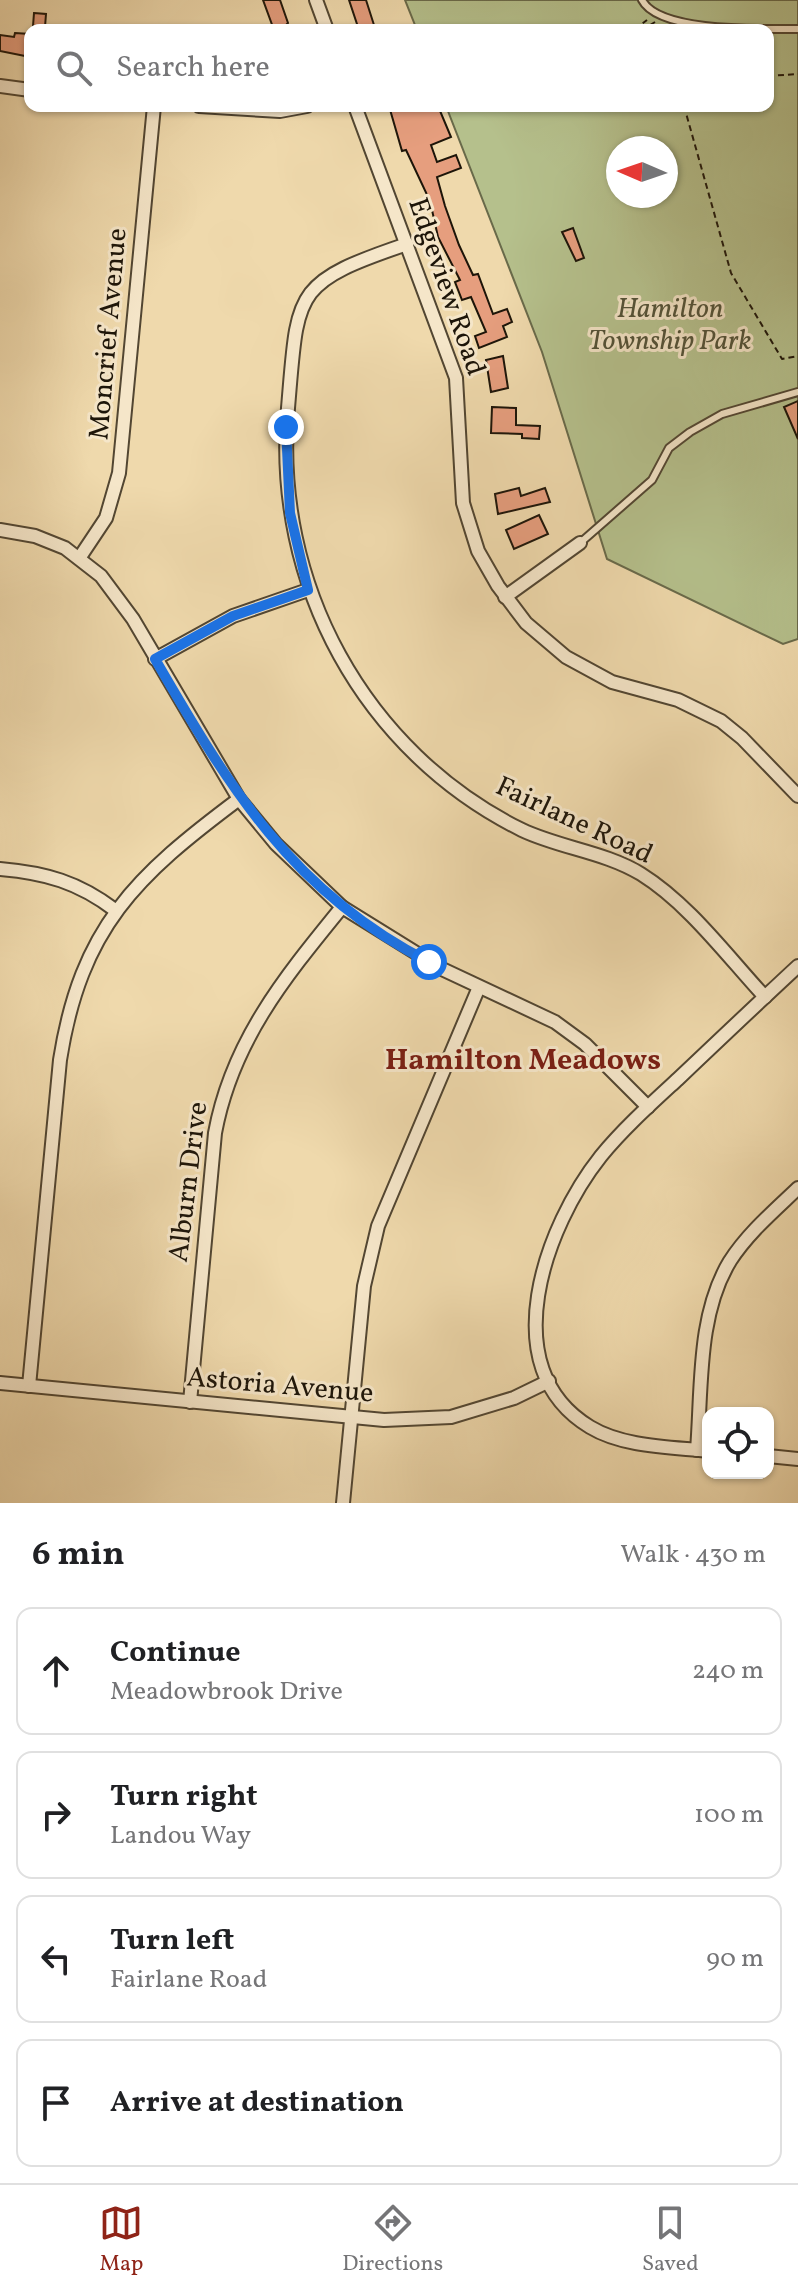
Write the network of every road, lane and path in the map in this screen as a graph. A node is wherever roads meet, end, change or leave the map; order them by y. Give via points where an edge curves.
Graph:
1 (316, 0) edge
2 (642, 0) edge
3 (325, 24) edge
4 (642, 24) edge
5 (651, 24) edge
6 (706, 24) edge
7 (774, 28) edge
8 (798, 29) edge
9 (798, 74) edge
10 (774, 76) edge
11 (0, 86) edge
12 (24, 89) edge
13 (153, 112) edge
14 (357, 112) edge
15 (686, 112) edge
16 (407, 244) junction
17 (798, 356) edge
18 (798, 392) edge
19 (0, 530) edge
20 (580, 543) joint
21 (80, 557) junction
22 (308, 590) junction
23 (505, 597) junction
24 (155, 659) junction
25 (798, 796) edge
26 (239, 799) junction
27 (0, 869) edge
28 (342, 907) junction
29 (115, 910) junction
30 (798, 966) edge
31 (479, 987) junction
32 (765, 997) junction
33 (648, 1107) junction
34 (798, 1188) edge
35 (549, 1381) junction
36 (0, 1383) edge
37 (29, 1386) junction
38 (190, 1402) junction
39 (704, 1407) edge
40 (350, 1418) junction
41 (702, 1450) edge
42 (774, 1457) edge
43 (798, 1459) edge
44 (343, 1503) edge

1 - 3 street
2 - 6 lane via 665,19
4 - 5 path via 652,17
7 - 8 lane
9 - 10 path
11 - 12 street
13 - 21 street, Moncrief Avenue via 119,473 106,518
14 - 16 street, Edgeview Road
15 - 17 path via 731,273 782,359
16 - 22 street, Fairlane Road via 327,275 309,293 298,317 286,427 287,480
16 - 23 street, Edgeview Road via 458,387 460,480 469,525
18 - 20 lane via 722,414 690,432 669,448 652,480
19 - 21 street via 35,536
20 - 23 street
21 - 24 street via 120,598
22 - 24 street via 233,616
22 - 32 street, Fairlane Road via 354,681 430,769 522,830 638,872 671,897
23 - 25 street, Edgeview Road via 538,636 576,664 626,687 699,708 721,721
24 - 26 street
26 - 28 street via 276,844
26 - 29 street via 165,856
27 - 29 street via 60,878
28 - 31 street via 417,956
28 - 38 street, Alburn Drive via 261,1011 225,1091 215,1133
29 - 37 street via 92,950 66,1020
30 - 32 street
31 - 33 street via 555,1022 585,1044
31 - 40 street via 378,1226 364,1286
32 - 33 street
33 - 35 street via 599,1159 557,1231 541,1283 535,1328
34 - 39 street via 746,1239 717,1290 709,1317
35 - 40 street, Astoria Avenue via 451,1417
35 - 41 street via 567,1409 589,1427 621,1441
36 - 37 street, Astoria Avenue
37 - 38 street, Astoria Avenue
38 - 40 street, Astoria Avenue
40 - 44 street
42 - 43 street

